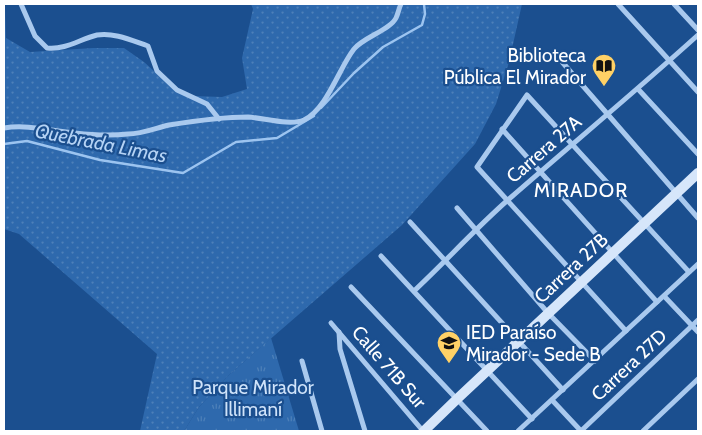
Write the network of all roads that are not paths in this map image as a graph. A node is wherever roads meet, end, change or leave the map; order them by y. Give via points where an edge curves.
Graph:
1 (21, 4) edge
2 (401, 4) edge
3 (618, 4) edge
4 (674, 4) edge
5 (698, 30) edge
6 (698, 35) edge
7 (556, 55) dead end
8 (670, 60) junction
9 (638, 89) junction
10 (698, 92) edge
11 (606, 115) junction
12 (219, 119) junction
13 (4, 128) edge
14 (502, 130) junction
15 (572, 144) junction
16 (698, 154) edge
17 (540, 172) junction
18 (698, 173) edge
19 (676, 194) junction
20 (508, 201) junction
21 (457, 208) dead end
22 (698, 218) edge
23 (410, 222) dead end
24 (644, 224) junction
25 (476, 231) junction
26 (612, 253) junction
27 (381, 256) dead end
28 (446, 261) junction
29 (698, 264) edge
30 (689, 272) junction
31 (581, 282) junction
32 (351, 287) dead end
33 (414, 291) junction
34 (664, 296) junction
35 (657, 302) junction
36 (548, 313) junction
37 (698, 320) edge
38 (331, 323) dead end
39 (692, 326) junction
40 (626, 331) junction
41 (339, 332) junction
42 (698, 332) edge
43 (518, 342) junction
44 (595, 360) junction
45 (302, 361) dead end
46 (487, 371) junction
47 (698, 379) edge
48 (563, 390) junction
49 (457, 399) junction
50 (552, 400) junction
51 (532, 419) junction
52 (322, 431) edge
53 (366, 431) edge
54 (424, 431) edge
55 (487, 431) edge
56 (520, 431) edge
57 (581, 431) edge
58 (643, 431) edge

1 - 12 street via 35,36 47,48 56,49 98,35 122,37 148,46 157,71 177,90 207,104
2 - 12 street via 396,20 356,47 329,92 314,113 304,120
3 - 8 street
4 - 5 street
6 - 8 street, Carrera 27A
7 - 11 street
8 - 9 street, Carrera 27A
8 - 10 street
9 - 11 street, Carrera 27A
9 - 16 street
11 - 15 street, Carrera 27A
11 - 19 street
12 - 13 street via 129,134
14 - 15 street via 527,95
14 - 17 street
14 - 20 street via 477,167
15 - 17 street, Carrera 27A
15 - 24 street
17 - 20 street, Carrera 27A
17 - 26 street
18 - 19 street, Carrera 27B
19 - 22 street
19 - 24 street, Carrera 27B
20 - 25 street, Carrera 27A
20 - 31 street
21 - 25 street
23 - 28 street
24 - 26 street, Carrera 27B
24 - 30 street
25 - 28 street, Carrera 27A
25 - 36 street
26 - 31 street, Carrera 27B
26 - 35 street
27 - 33 street
28 - 33 street, Carrera 27A
28 - 43 street
29 - 30 street
30 - 34 street
31 - 36 street, Carrera 27B
31 - 40 street
32 - 49 street
33 - 46 street
34 - 35 street
34 - 39 street
35 - 40 street
36 - 43 street, Carrera 27B
36 - 44 street
37 - 39 street, Carrera 27D
38 - 41 street, Calle 71B Sur
39 - 42 street
39 - 57 street, Carrera 27D
40 - 44 street
41 - 53 street via 340,349
41 - 54 street, Calle 71B Sur
43 - 46 street, Carrera 27B
43 - 48 street
44 - 48 street
45 - 52 street
46 - 49 street, Carrera 27B
46 - 51 street
47 - 58 street
48 - 50 street
49 - 54 street, Carrera 27B
49 - 55 street
50 - 51 street
50 - 57 street
51 - 56 street

